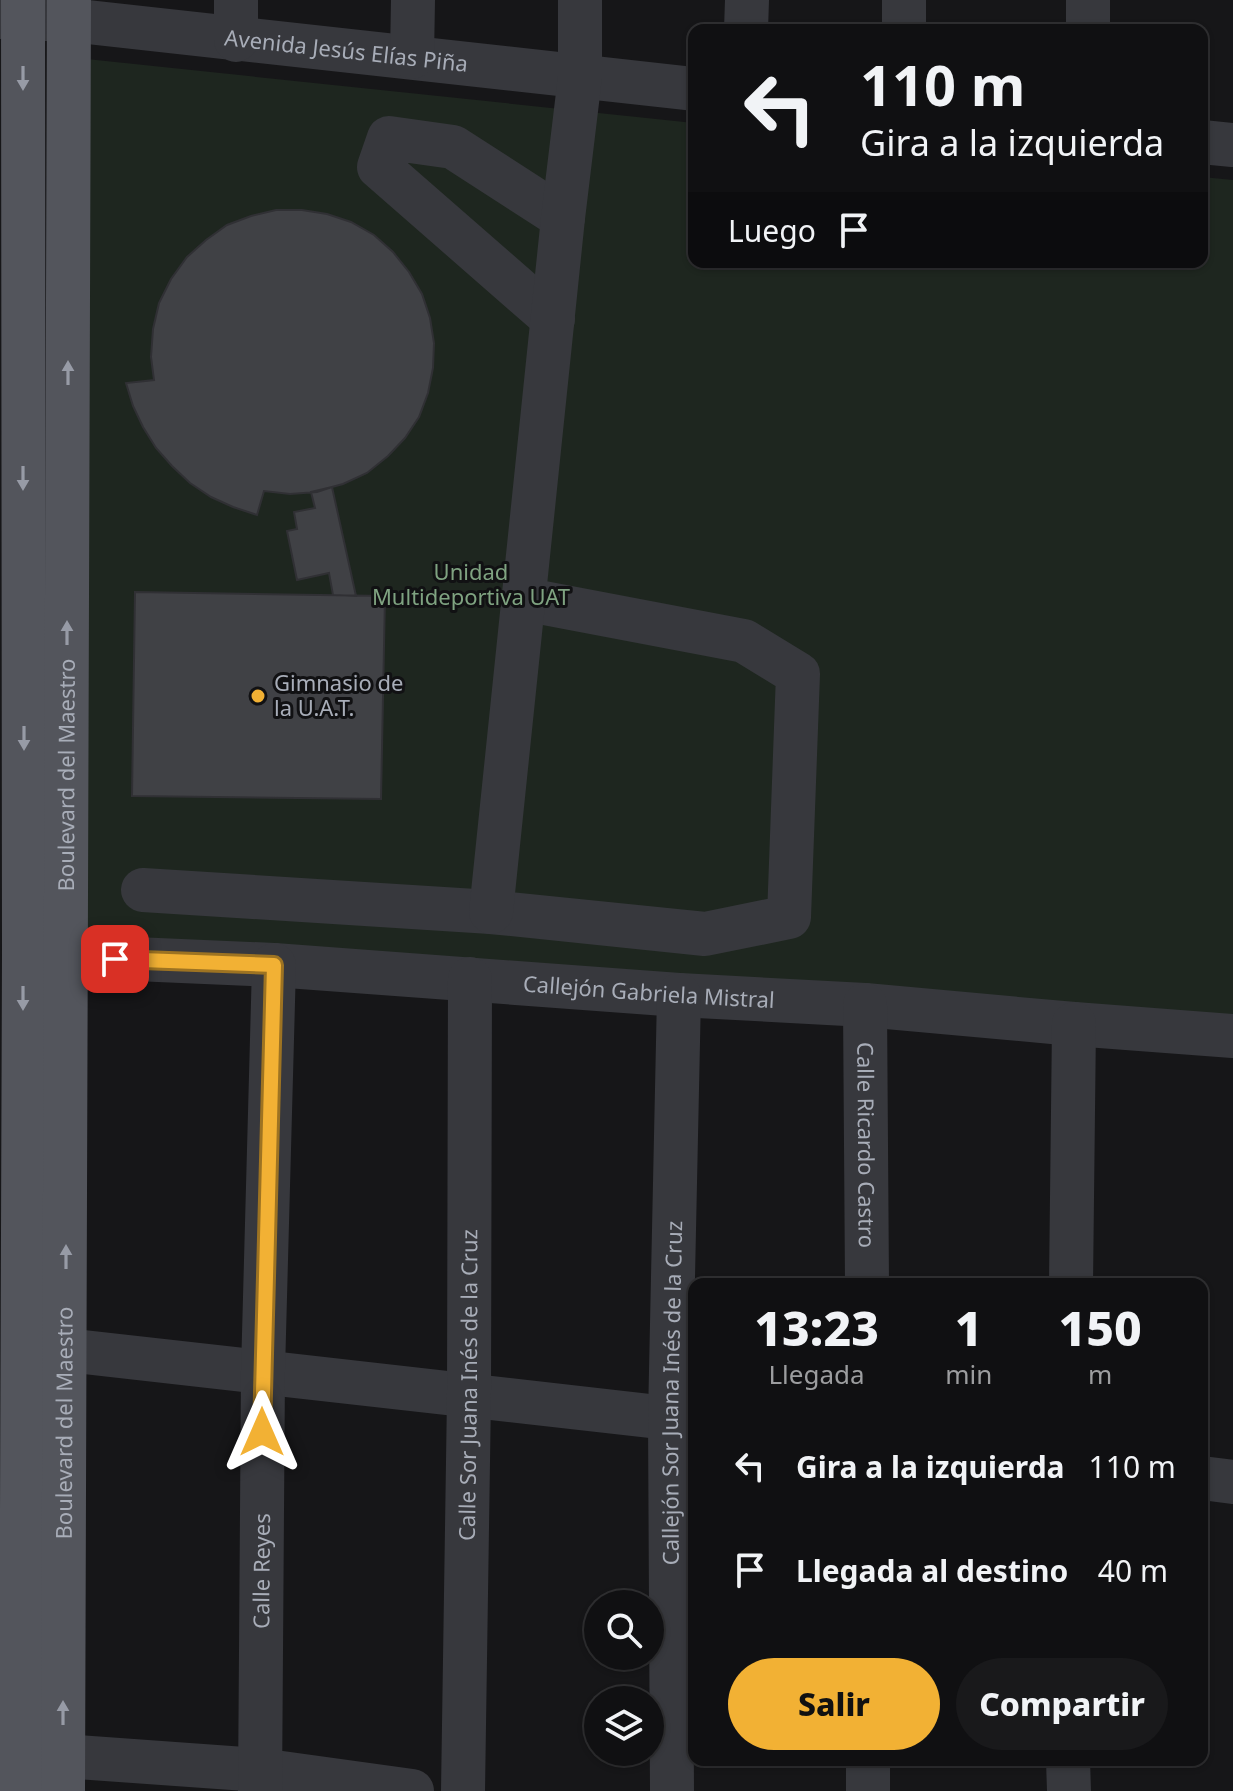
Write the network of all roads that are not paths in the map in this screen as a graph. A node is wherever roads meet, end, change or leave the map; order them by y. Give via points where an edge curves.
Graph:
1 (413, 0) edge
2 (580, 0) edge
3 (747, 0) edge
4 (904, 0) edge
5 (1088, 0) edge
6 (69, 10) edge
7 (15, 12) edge
8 (236, 20) edge
9 (746, 24) edge
10 (904, 24) edge
11 (1088, 24) edge
12 (412, 57) junction
13 (580, 77) junction
14 (688, 88) edge
15 (1208, 143) edge
16 (1233, 145) edge
17 (563, 218) junction
18 (553, 319) junction
19 (523, 599) junction
20 (143, 890) dead end
21 (491, 912) junction
22 (30, 954) edge
23 (274, 965) junction
24 (470, 979) junction
25 (679, 995) junction
26 (865, 1005) junction
27 (1074, 1024) junction
28 (1233, 1036) edge
29 (867, 1278) edge
30 (1071, 1278) edge
31 (11, 1340) edge
32 (66, 1350) junction
33 (263, 1371) junction
34 (469, 1396) junction
35 (682, 1420) edge
36 (1208, 1479) edge
37 (1233, 1482) edge
38 (11, 1745) edge
39 (868, 1766) edge
40 (1068, 1766) edge
41 (63, 1774) edge
42 (260, 1781) edge
43 (21, 1791) edge
44 (412, 1791) edge
45 (463, 1791) edge
46 (672, 1791) edge
47 (868, 1791) edge
48 (1069, 1791) edge

1 - 12 street
2 - 13 street
3 - 9 street
4 - 10 street
5 - 11 street
6 - 7 street, Avenida Jesús Elías Piña
6 - 8 street, Avenida Jesús Elías Piña
22 -> 6 main road, Boulevard del Maestro
7 -> 22 main road, Boulevard del Maestro
8 - 12 street, Avenida Jesús Elías Piña
12 - 13 street, Avenida Jesús Elías Piña
13 - 14 street, Avenida Jesús Elías Piña
13 - 17 street
15 - 16 street
17 - 18 street
17 - 18 street via 453,147 389,138 379,167
18 - 19 street
19 - 21 street
19 - 21 street via 744,641 798,674 789,917 705,934
20 - 21 street
22 - 23 street, Callejón Gabriela Mistral
22 -> 31 main road, Boulevard del Maestro
32 -> 22 main road, Boulevard del Maestro
23 - 24 street, Callejón Gabriela Mistral
23 - 33 street, Calle Reyes
24 - 25 street, Callejón Gabriela Mistral
24 - 34 street, Calle Sor Juana Inés de la Cruz
25 - 26 street, Callejón Gabriela Mistral
25 - 35 street, Callejón Sor Juana Inés de la Cruz
26 - 27 street, Callejón Gabriela Mistral
26 - 29 street, Calle Ricardo Castro
27 - 28 street, Callejón Gabriela Mistral
27 - 30 street
31 - 38 main road, Boulevard del Maestro
32 - 33 street
41 -> 32 main road, Boulevard del Maestro
33 - 34 street
33 - 42 street, Calle Reyes
34 - 35 street
34 - 45 street, Calle Sor Juana Inés de la Cruz
35 - 46 street, Callejón Sor Juana Inés de la Cruz
36 - 37 street
38 - 43 main road, Boulevard del Maestro
39 - 47 street
40 - 48 street
41 - 42 street
42 - 44 street

